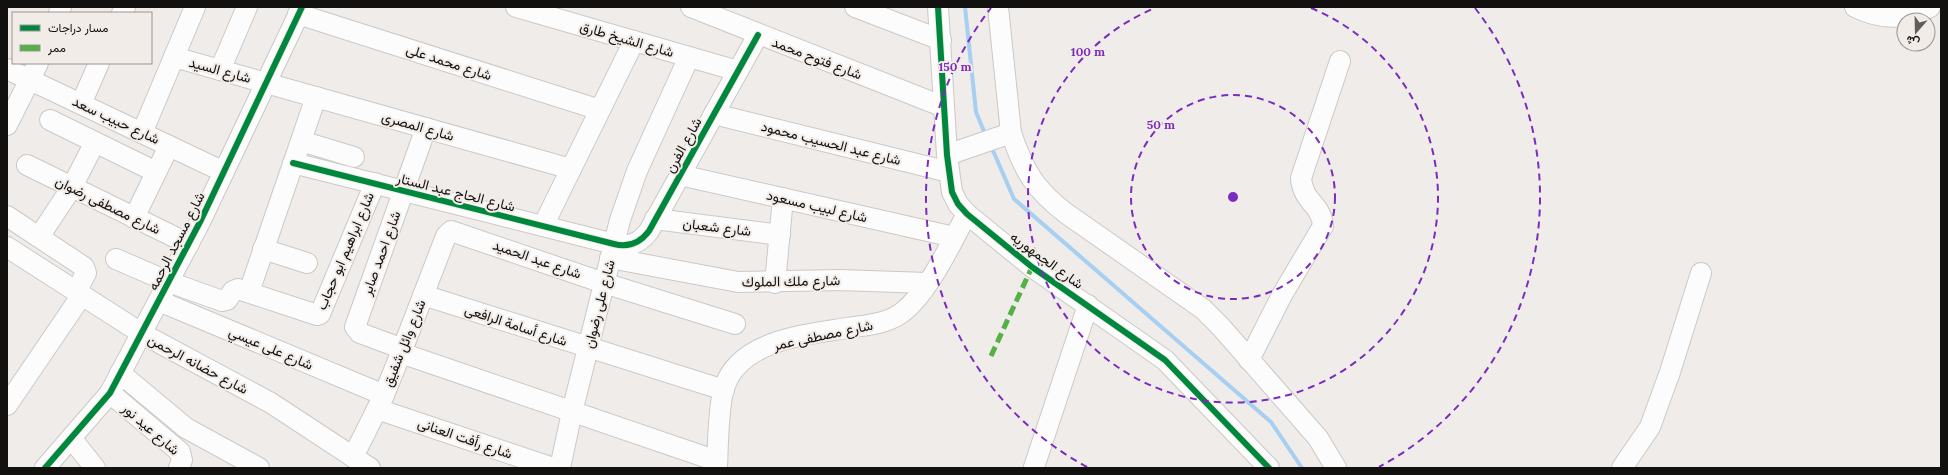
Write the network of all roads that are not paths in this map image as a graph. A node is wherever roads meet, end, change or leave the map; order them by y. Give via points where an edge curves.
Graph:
1 (195, 7) edge
2 (247, 7) edge
3 (516, 7) edge
4 (691, 7) edge
5 (855, 7) edge
6 (938, 7) edge
7 (998, 7) edge
8 (1855, 7) edge
9 (1930, 7) edge
10 (300, 11) edge
11 (758, 35) junction
12 (941, 40) junction
13 (634, 41) junction
14 (689, 57) junction
15 (174, 58) junction
16 (1340, 61) dead end
17 (99, 64) edge
18 (7, 69) edge
19 (220, 70) junction
20 (738, 71) junction
21 (34, 72) edge
22 (266, 82) junction
23 (316, 97) junction
24 (81, 104) junction
25 (944, 107) junction
26 (600, 110) junction
27 (714, 114) junction
28 (50, 120) dead end
29 (7, 125) edge
30 (426, 128) junction
31 (142, 133) junction
32 (1004, 135) junction
33 (301, 141) junction
34 (95, 142) junction
35 (169, 146) junction
36 (354, 157) dead end
37 (953, 159) junction
38 (293, 163) junction
39 (27, 164) dead end
40 (571, 169) junction
41 (156, 172) junction
42 (224, 172) junction
43 (680, 175) junction
44 (374, 183) junction
45 (72, 187) junction
46 (404, 190) junction
47 (783, 198) junction
48 (967, 214) junction
49 (7, 216) edge
50 (134, 218) junction
51 (655, 219) junction
52 (542, 226) junction
53 (454, 230) joint
54 (780, 235) junction
55 (39, 237) junction
56 (954, 237) junction
57 (189, 244) junction
58 (7, 247) edge
59 (263, 250) junction
60 (612, 251) junction
61 (116, 259) dead end
62 (306, 263) dead end
63 (1700, 273) dead end
64 (169, 282) junction
65 (775, 282) junction
66 (927, 282) junction
67 (604, 283) junction
68 (249, 292) junction
69 (79, 294) junction
70 (424, 295) junction
71 (159, 301) junction
72 (1088, 305) junction
73 (735, 324) dead end
74 (141, 333) junction
75 (588, 347) junction
76 (402, 351) junction
77 (1249, 360) junction
78 (120, 373) junction
79 (724, 390) junction
80 (110, 393) junction
81 (380, 402) junction
82 (7, 405) edge
83 (572, 412) junction
84 (71, 438) junction
85 (353, 457) junction
86 (230, 461) edge
87 (717, 464) edge
88 (1034, 467) dead end
89 (45, 468) edge
90 (95, 468) edge
91 (179, 468) edge
92 (259, 468) edge
93 (370, 468) edge
94 (553, 468) edge
95 (560, 468) edge
96 (1269, 468) edge
97 (1336, 468) edge
98 (1622, 468) edge

1 - 15 street
2 - 19 street
3 - 13 street, شارع الشيخ طارق
4 - 11 street, شارع فتوح محمد
5 - 12 street
6 - 12 street, شارع الجمهوريه
7 - 32 street
8 - 9 street via 1872,15 1889,18 1921,12
10 - 22 street, شارع مسجد الرحمه
10 - 26 street, شارع محمد على
11 - 20 street, شارع الفرن
11 - 25 street, شارع فتوح محمد
12 - 25 street, شارع الجمهوريه
13 - 14 street, شارع الشيخ طارق
13 - 26 street
14 - 20 street, شارع الشيخ طارق
14 - 60 street, شارع على رضوان via 637,171
15 - 19 street, شارع السيد
15 - 31 street
16 - 77 street via 1301,178 1302,190 1322,214 1323,226 1282,295
17 - 24 street
18 - 21 street, شارع حبيب سعد
19 - 22 street, شارع السيد
20 - 27 street, شارع الفرن
21 - 24 street, شارع حبيب سعد
21 - 29 street
22 - 23 street, شارع المصرى
22 - 42 street, شارع مسجد الرحمه
23 - 30 street, شارع المصرى
23 - 33 street
24 - 31 street, شارع حبيب سعد
25 - 37 street, شارع الجمهوريه
26 - 40 street
27 - 37 street, شارع عبد الحسيب محمود
27 - 43 street, شارع الفرن
28 - 34 street
30 - 40 street, شارع المصرى
30 - 46 street, شارع احمد صابر
31 - 35 street, شارع حبيب سعد
32 - 37 street
32 - 77 street via 1017,152 1034,184 1054,204 1203,308
33 - 36 street
33 - 38 street
34 - 41 street
34 - 45 street
35 - 41 street
35 - 42 street, شارع حبيب سعد
37 - 48 street, شارع الجمهوريه via 952,192
38 - 44 street, شارع الحاج عبد الستار
38 - 59 street
39 - 45 street, شارع مصطفى رضوان
40 - 52 street
41 - 50 street
42 - 57 street, شارع مسجد الرحمه
43 - 47 street, شارع لبيب مسعود
43 - 51 street, شارع الفرن
44 - 46 street, شارع الحاج عبد الستار
44 - 68 street, شارع ابراهيم ابو حجاب via 320,314
45 - 50 street, شارع مصطفى رضوان
45 - 55 street
46 - 52 street, شارع الحاج عبد الستار
46 - 76 street, شارع احمد صابر via 355,327 360,333
47 - 54 street
47 - 56 street, شارع لبيب مسعود
48 - 56 street, شارع مصطفى عمر
48 - 72 street, شارع الجمهوريه via 1032,267
49 - 55 street
50 - 57 street, شارع مصطفى رضوان
51 - 54 street, شارع شعبان
51 - 60 street, شارع الفرن via 644,237
52 - 60 street, شارع الحاج عبد الستار
53 - 67 street, شارع عبد الحميد
53 - 70 street, شارع وائل شفيق via 446,236
54 - 65 street
55 - 69 street via 84,267 86,274
56 - 66 street, شارع مصطفى عمر
57 - 64 street, شارع مسجد الرحمه
58 - 69 street, شارع حضانه الرحمن
59 - 62 street
59 - 68 street
60 - 65 street, شارع ملك الملوك via 738,282
60 - 67 street, شارع على رضوان
61 - 64 street, شارع ابراهيم ابو حجاب
63 - 98 street via 1670,372 1650,427
64 - 68 street, شارع ابراهيم ابو حجاب via 222,301 238,289
64 - 71 street, شارع مسجد الرحمه
65 - 66 street, شارع ملك الملوك
66 - 79 street, شارع مصطفى عمر via 920,295 904,312 880,323 790,339 754,351 740,362 729,376
67 - 73 street, شارع عبد الحميد
67 - 75 street, شارع على رضوان
69 - 74 street, شارع حضانه الرحمن
69 - 82 street
70 - 75 street, شارع أسامة الرافعى
70 - 76 street, شارع وائل شفيق
71 - 74 street, شارع مسجد الرحمه
71 - 81 street, شارع على عيسي
72 - 88 street
72 - 96 street, شارع الجمهوريه via 1165,360
74 - 78 street, شارع مسجد الرحمه
74 - 85 street, شارع حضانه الرحمن via 271,403
75 - 79 street, شارع أسامة الرافعى
75 - 83 street, شارع على رضوان
76 - 81 street, شارع وائل شفيق
76 - 83 street
77 - 97 street via 1318,438
78 - 80 street, شارع مسجد الرحمه
78 - 86 street
79 - 87 street, شارع مصطفى عمر
80 - 84 street, شارع مسجد الرحمه
80 - 91 street, شارع عيد نور via 180,452 182,460
81 - 85 street, شارع وائل شفيق
81 - 94 street, شارع رأفت العنانى
83 - 87 street
83 - 95 street, شارع على رضوان
84 - 89 street, شارع مسجد الرحمه
84 - 90 street
85 - 93 street, شارع حضانه الرحمن
86 - 92 street

